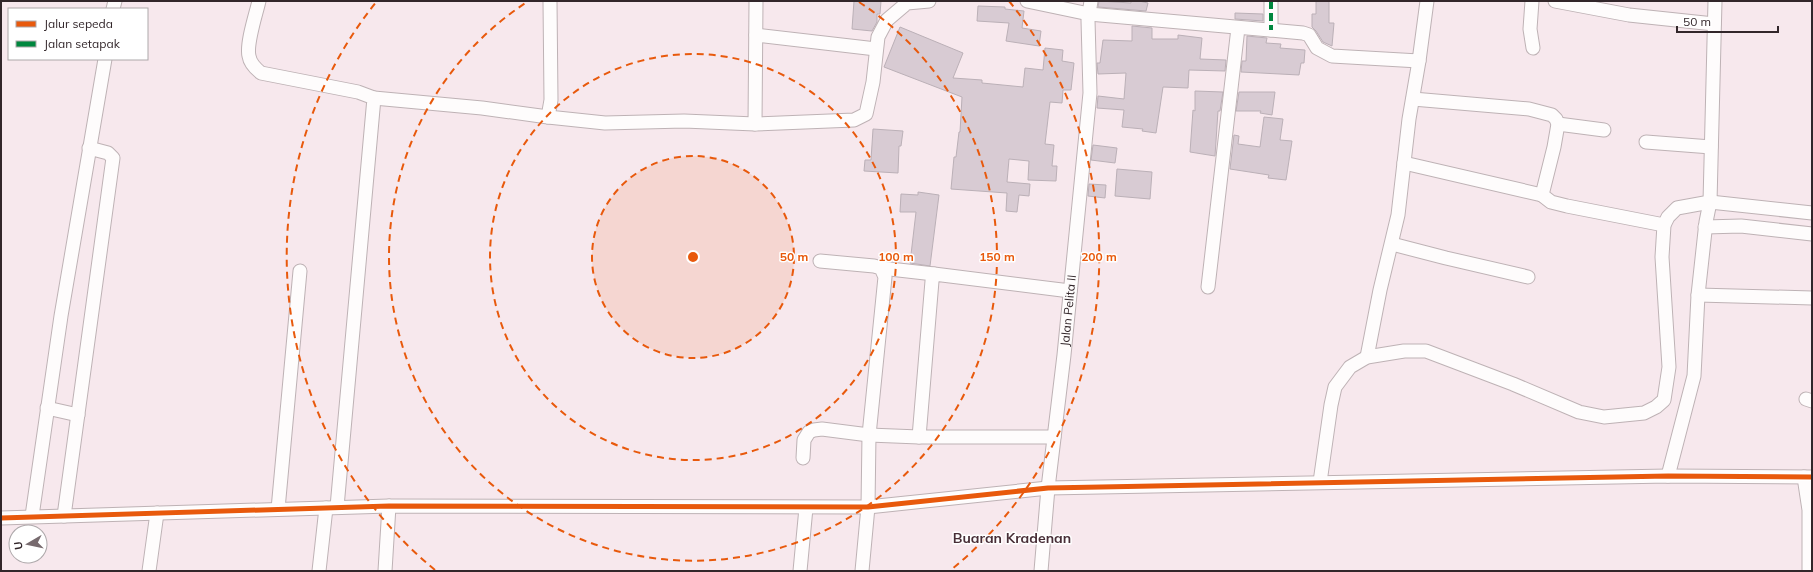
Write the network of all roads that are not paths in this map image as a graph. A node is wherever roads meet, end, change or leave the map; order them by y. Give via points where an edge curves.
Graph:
1 (259, 1) edge
2 (550, 1) edge
3 (756, 1) edge
4 (929, 1) edge
5 (1027, 1) edge
6 (1271, 1) edge
7 (1427, 1) edge
8 (1532, 1) edge
9 (1555, 1) edge
10 (1715, 1) edge
11 (908, 2) edge
12 (1090, 7) edge
13 (1714, 24) junction
14 (1238, 28) junction
15 (1271, 30) junction
16 (756, 35) junction
17 (1533, 48) dead end
18 (876, 49) junction
19 (105, 60) edge
20 (1419, 61) junction
21 (1414, 99) junction
22 (373, 101) junction
23 (548, 117) junction
24 (755, 124) junction
25 (1558, 124) junction
26 (1604, 130) dead end
27 (1646, 142) dead end
28 (1711, 147) junction
29 (89, 148) junction
30 (1404, 164) junction
31 (1542, 195) junction
32 (1709, 204) junction
33 (1812, 213) edge
34 (1664, 225) junction
35 (1705, 225) junction
36 (1812, 234) edge
37 (1392, 244) junction
38 (820, 261) dead end
39 (881, 268) junction
40 (300, 270) dead end
41 (934, 274) junction
42 (1528, 277) dead end
43 (1208, 287) dead end
44 (1070, 292) junction
45 (1698, 295) junction
46 (1812, 298) edge
47 (1367, 357) junction
48 (47, 408) junction
49 (78, 415) junction
50 (870, 435) junction
51 (1054, 436) junction
52 (919, 437) junction
53 (803, 458) dead end
54 (1668, 476) junction
55 (1808, 477) edge
56 (1324, 482) junction
57 (1048, 488) junction
58 (389, 506) junction
59 (868, 507) junction
60 (331, 508) junction
61 (806, 508) junction
62 (278, 509) junction
63 (157, 513) junction
64 (32, 516) junction
65 (64, 516) junction
66 (1, 518) edge
67 (149, 571) edge
68 (319, 571) edge
69 (385, 571) edge
70 (800, 571) edge
71 (862, 571) edge
72 (1041, 571) edge
73 (1809, 571) edge

1 - 22 street via 248,48 254,67 261,73 358,92
2 - 23 street via 551,100
3 - 16 street
4 - 11 street
5 - 12 street
6 - 15 street
7 - 20 street
8 - 17 street via 1530,29
9 - 13 street via 1629,15
10 - 13 street
11 - 18 street via 887,20 878,37
12 - 14 street
12 - 44 street, Jalan Pelita II via 1090,92
13 - 28 street
14 - 15 street
14 - 43 street
15 - 20 street via 1307,34 1317,48 1332,56
16 - 18 street
16 - 24 street
18 - 24 street via 868,111 862,117 854,120
19 - 29 street
20 - 21 street
21 - 25 street via 1529,109 1552,115
21 - 30 street
22 - 23 street via 482,108
22 - 60 street
23 - 24 street via 605,123 684,121
25 - 26 street
25 - 31 street
27 - 28 street
28 - 32 street
29 - 48 street
29 - 49 street via 108,152 113,158
30 - 31 street
30 - 37 street
31 - 34 street via 1551,202 1567,206
32 - 33 street
32 - 34 street via 1678,208
32 - 35 street
34 - 47 street via 1662,257 1669,367 1664,400 1644,413 1604,417 1579,412 1426,351
35 - 36 street via 1741,226
35 - 45 street
37 - 42 street
37 - 47 street
38 - 39 street
39 - 41 street
39 - 50 street via 885,284
40 - 62 street
41 - 44 street
41 - 52 street
44 - 51 street, Jalan Pelita II
45 - 46 street
45 - 54 street via 1694,376
47 - 56 street via 1350,368 1335,386
48 - 49 street
48 - 64 street
49 - 65 street
50 - 52 street
50 - 53 street via 814,430 809,432 804,440
50 - 59 street
51 - 52 street
51 - 57 street, Jalan Pelita II
54 - 55 street
54 - 56 street
55 - 73 street
56 - 57 street
57 - 59 street
57 - 72 street, Jalan Pelita II
58 - 60 street
58 - 61 street
58 - 69 street
59 - 61 street
59 - 71 street
60 - 62 street
60 - 68 street
61 - 70 street
62 - 63 street
63 - 65 street
63 - 67 street
64 - 65 street
64 - 66 street

